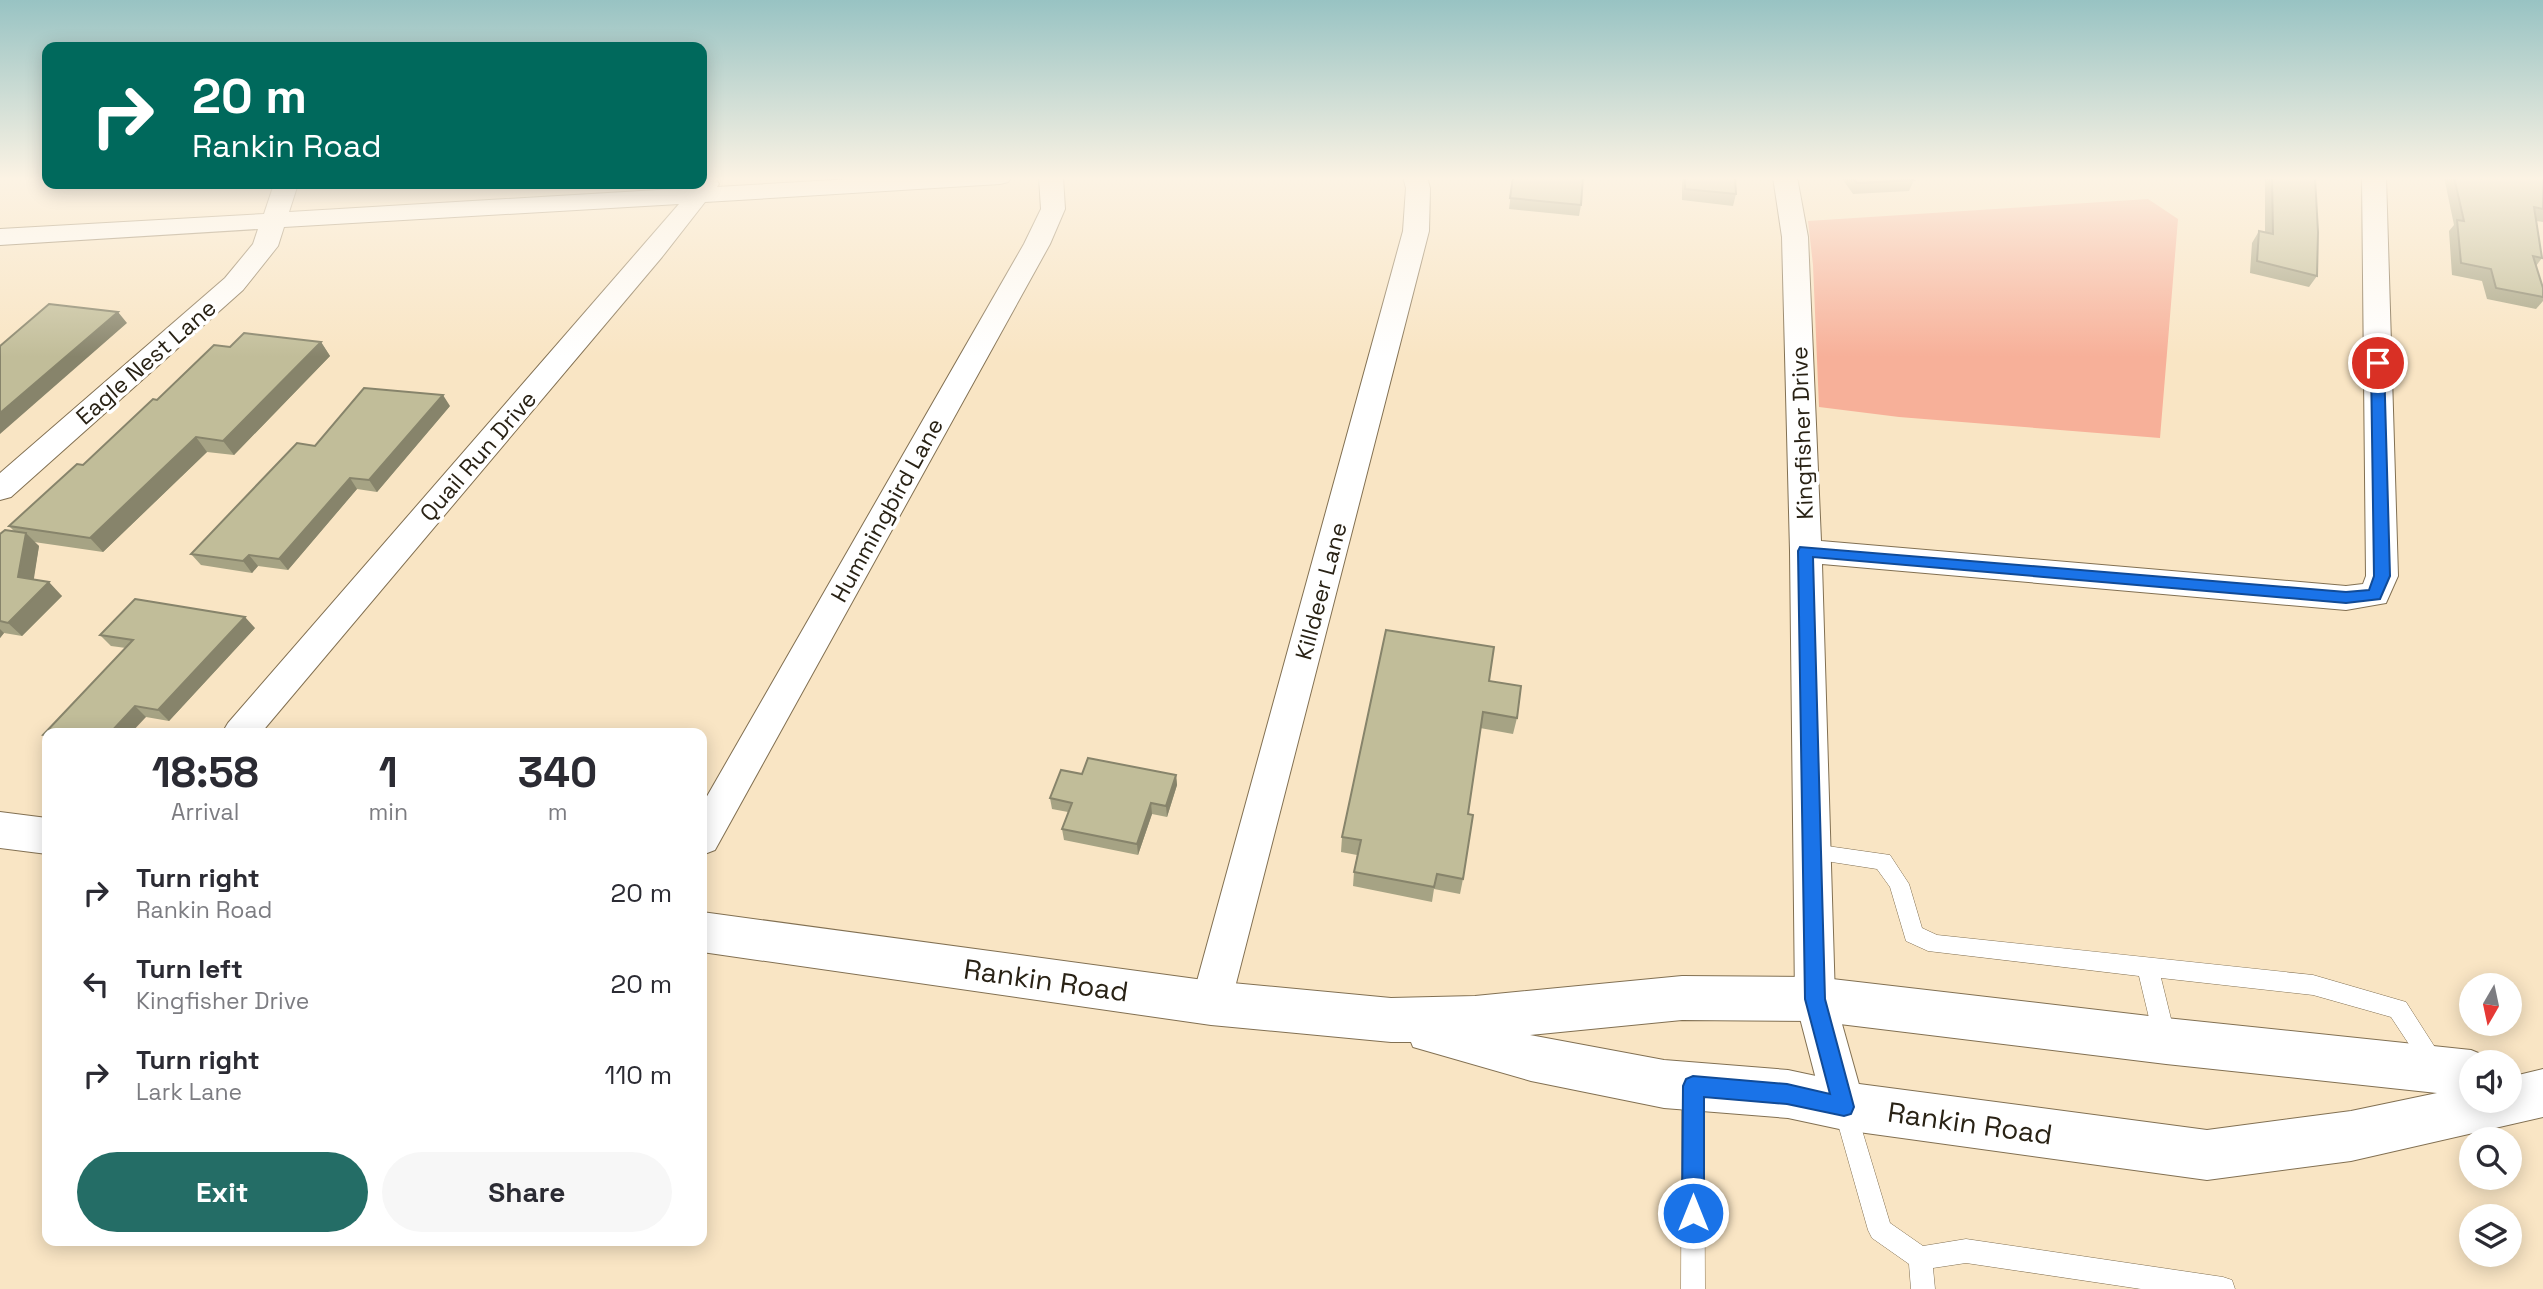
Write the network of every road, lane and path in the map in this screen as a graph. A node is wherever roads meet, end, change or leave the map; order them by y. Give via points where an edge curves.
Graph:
1 (268, 237) edge
2 (662, 237) edge
3 (1040, 237) edge
4 (1414, 237) edge
5 (1795, 237) edge
6 (2375, 237) edge
7 (0, 490) edge
8 (1806, 551) junction
9 (244, 728) edge
10 (0, 830) edge
11 (707, 830) edge
12 (42, 835) edge
13 (1813, 852) junction
14 (707, 933) edge
15 (2148, 968) junction
16 (1815, 999) junction
17 (1211, 1003) junction
18 (1391, 1020) junction
19 (2166, 1041) junction
20 (2454, 1071) edge
21 (2522, 1078) edge
22 (2543, 1081) edge
23 (1693, 1086) junction
24 (2543, 1093) edge
25 (2522, 1098) edge
26 (1844, 1107) junction
27 (2459, 1112) edge
28 (1920, 1258) junction
29 (1693, 1289) edge
30 (1923, 1289) edge
31 (2223, 1289) edge

1 - 7 street, Eagle Nest Lane via 234,284
2 - 9 street, Quail Run Drive
3 - 11 street, Hummingbird Lane
4 - 17 street, Killdeer Lane
5 - 8 street, Kingfisher Drive
6 - 8 street via 2382,576 2375,595 2332,597
8 - 13 street, Kingfisher Drive
10 - 12 street
13 - 15 lane via 1883,861 1899,884 1913,934 1935,944
13 - 16 street, Kingfisher Drive
14 - 17 street, Rankin Road
15 - 19 lane
15 - 20 lane via 2313,985 2398,1009
16 - 18 street, Rankin Road via 1682,998 1475,1018
16 - 19 street, Rankin Road
16 - 26 street, Kingfisher Drive
17 - 18 street, Rankin Road
18 - 23 street, Rankin Road via 1531,1058
19 - 20 street, Rankin Road
21 - 22 street
23 - 26 street, Rankin Road via 1787,1094
23 - 29 lane
24 - 25 street, Rankin Road
26 - 27 street, Rankin Road via 2207,1154 2351,1136
26 - 28 lane via 1880,1230
28 - 30 lane
28 - 31 lane via 1966,1251

